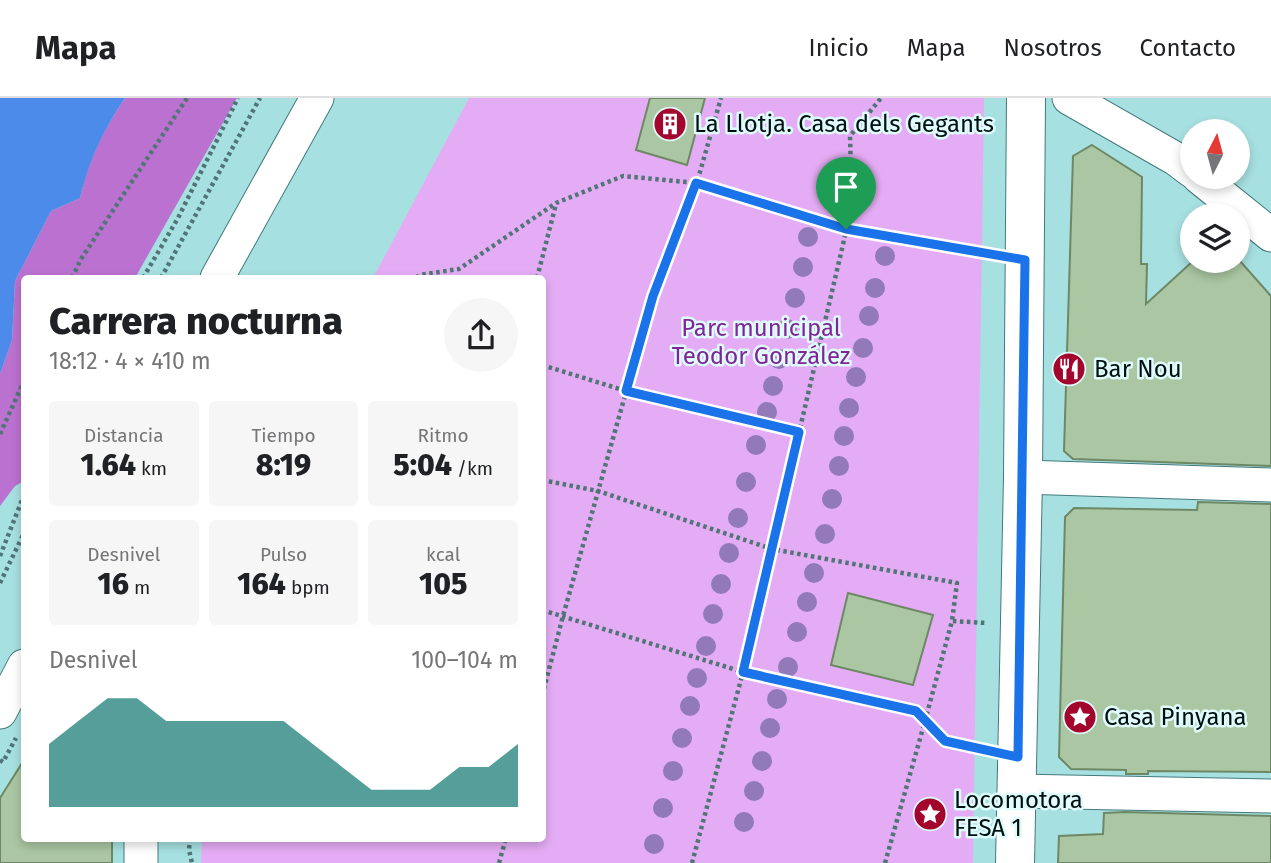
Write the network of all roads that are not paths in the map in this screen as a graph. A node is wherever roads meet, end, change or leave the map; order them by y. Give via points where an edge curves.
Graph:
1 (317, 98) edge
2 (1026, 98) edge
3 (1069, 98) edge
4 (1180, 162) edge
5 (1214, 189) edge
6 (1271, 236) edge
7 (219, 275) edge
8 (1023, 477) junction
9 (1271, 485) edge
10 (21, 672) edge
11 (21, 695) edge
12 (0, 712) edge
13 (0, 724) edge
14 (1017, 774) junction
15 (1271, 796) edge
16 (141, 842) edge
17 (141, 863) edge
18 (1015, 863) edge

1 - 7 street
2 - 8 street
3 - 4 street
5 - 6 street
8 - 9 street
8 - 14 street
10 - 12 street
11 - 13 street
14 - 15 street
14 - 18 street
16 - 17 street

